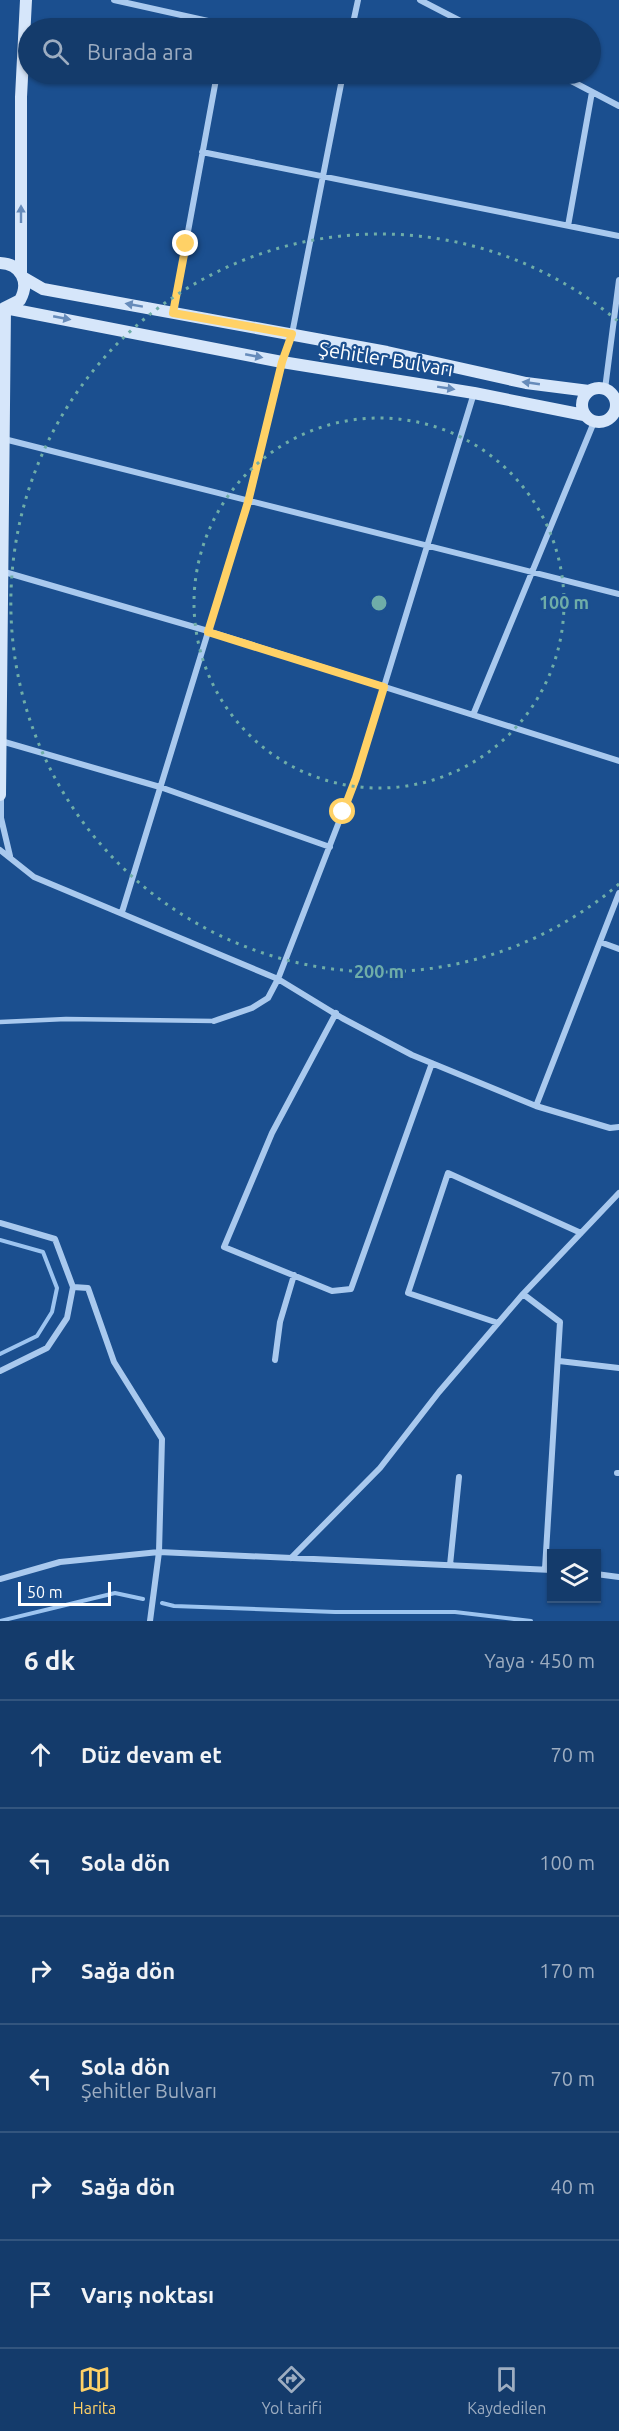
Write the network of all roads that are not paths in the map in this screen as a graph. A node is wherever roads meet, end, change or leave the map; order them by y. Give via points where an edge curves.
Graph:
1 (26, 0) edge
2 (114, 0) edge
3 (358, 0) edge
4 (420, 0) edge
5 (25, 18) edge
6 (195, 18) edge
7 (354, 18) edge
8 (455, 18) edge
9 (22, 84) edge
10 (215, 84) edge
11 (341, 84) edge
12 (577, 84) edge
13 (592, 92) junction
14 (619, 106) edge
15 (202, 152) junction
16 (323, 176) junction
17 (568, 226) junction
18 (619, 236) edge
19 (0, 263) edge
20 (22, 275) junction
21 (619, 280) edge
22 (2, 308) edge
23 (173, 313) junction
24 (292, 334) junction
25 (282, 362) junction
26 (589, 391) junction
27 (474, 393) junction
28 (613, 394) edge
29 (589, 419) junction
30 (615, 419) edge
31 (4, 439) junction
32 (248, 502) junction
33 (428, 546) junction
34 (532, 570) junction
35 (1, 571) edge
36 (619, 594) edge
37 (208, 632) junction
38 (384, 687) junction
39 (473, 715) junction
40 (2, 741) junction
41 (619, 761) edge
42 (160, 787) junction
43 (1, 795) edge
44 (330, 847) junction
45 (0, 850) edge
46 (10, 857) junction
47 (619, 893) edge
48 (122, 912) junction
49 (600, 942) junction
50 (619, 949) edge
51 (278, 979) junction
52 (336, 1013) junction
53 (214, 1021) joint
54 (0, 1022) edge
55 (432, 1063) junction
56 (536, 1106) junction
57 (619, 1127) edge
58 (619, 1192) edge
59 (0, 1223) edge
60 (581, 1233) junction
61 (294, 1275) junction
62 (73, 1287) junction
63 (523, 1294) junction
64 (498, 1323) junction
65 (275, 1360) dead end
66 (559, 1361) junction
67 (619, 1368) edge
68 (0, 1371) edge
69 (459, 1477) dead end
70 (549, 1549) edge
71 (159, 1552) junction
72 (291, 1558) junction
73 (450, 1565) junction
74 (547, 1569) edge
75 (601, 1574) edge
76 (619, 1576) edge
77 (0, 1579) edge
78 (150, 1621) edge

5 -> 1 main road
2 - 6 street
3 - 7 street
4 - 8 street
20 -> 9 main road
10 - 15 street
11 - 16 street
12 - 13 street
13 - 14 street
13 - 17 street
15 - 16 street
15 - 23 street
16 - 17 street
16 - 24 street
17 - 18 street
19 - 20 main road, Şehitler Bulvarı via 9,264
20 - 22 main road via 25,286 20,300
23 -> 20 main road, Şehitler Bulvarı via 43,289
21 - 28 street
22 -> 25 main road, Şehitler Bulvarı
22 - 31 main road
23 - 24 main road, Şehitler Bulvarı
24 - 25 street
26 -> 24 main road, Şehitler Bulvarı via 526,383
25 -> 27 main road, Şehitler Bulvarı
25 - 32 street
26 - 28 main road via 600,388
26 - 29 main road via 582,399
27 - 29 main road, Şehitler Bulvarı
27 - 33 street
28 - 30 main road
29 - 30 main road via 600,423
29 - 34 street
31 - 32 street
31 - 35 main road
32 - 33 street
32 - 37 street
33 - 34 street
33 - 38 street
34 - 36 street
34 - 39 street
35 - 37 street
35 - 40 main road
37 - 38 street
37 - 42 street
38 - 39 street
38 - 44 street
39 - 41 street
40 - 42 street
40 - 43 main road
42 - 44 street
42 - 48 street
43 - 46 street via 1,818
44 - 51 street
45 - 46 street
46 - 48 street via 34,877
47 - 49 street
48 - 51 street
49 - 50 street
49 - 56 street
51 - 52 street
51 - 53 street via 268,998
52 - 55 street
52 - 61 street via 272,1133 224,1247
53 - 54 lane
55 - 56 street
55 - 61 street via 351,1289 332,1291
56 - 57 street via 610,1128
58 - 60 street
59 - 62 street via 55,1239
60 - 63 street
60 - 64 street via 448,1173 408,1293
61 - 65 street via 280,1322
62 - 68 street via 67,1318 47,1348
62 - 71 street via 88,1288 114,1362 162,1438
63 - 64 street
63 - 66 street via 560,1322
64 - 72 street via 380,1468
66 - 67 street
66 - 70 street
69 - 73 street
71 - 72 street
71 - 77 street via 60,1562
71 - 78 street
72 - 73 street
73 - 74 street
75 - 76 street

